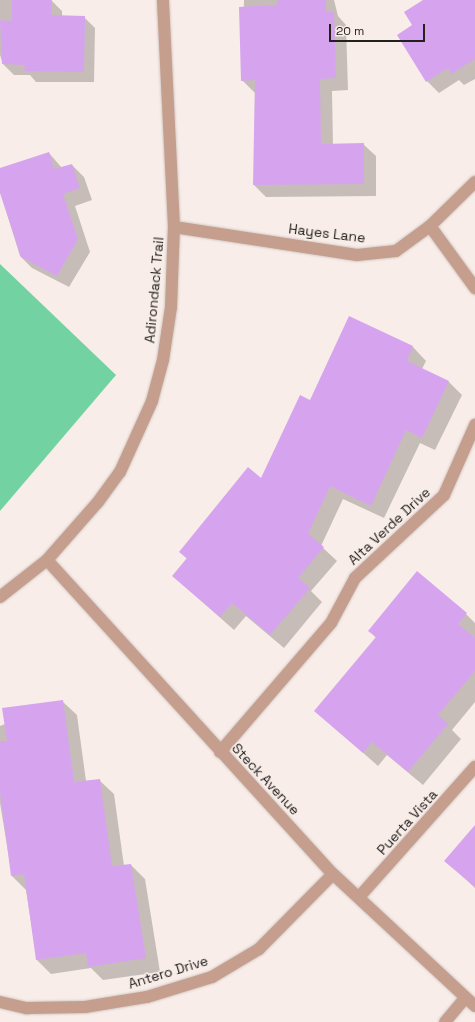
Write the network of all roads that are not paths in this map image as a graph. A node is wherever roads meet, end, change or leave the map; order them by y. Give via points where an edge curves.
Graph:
1 (164, 0) edge
2 (475, 182) edge
3 (430, 226) junction
4 (174, 227) junction
5 (475, 288) edge
6 (475, 425) edge
7 (47, 560) junction
8 (0, 597) edge
9 (220, 752) junction
10 (475, 767) edge
11 (333, 874) junction
12 (360, 896) junction
13 (465, 998) junction
14 (0, 1002) edge
15 (475, 1006) edge
16 (445, 1022) edge

1 - 4 street, Adirondack Trail
2 - 3 street, Hayes Lane
3 - 4 street, Hayes Lane via 396,251 357,254
3 - 5 street
4 - 7 street, Adirondack Trail via 171,307 163,360 149,408 120,472
6 - 9 street, Alta Verde Drive via 444,495 355,578 331,623
7 - 8 street, Adirondack Trail
7 - 9 street, Steck Avenue
9 - 11 street, Steck Avenue
10 - 12 street, Puerta Vista
11 - 12 street, Steck Avenue
11 - 14 street, Antero Drive via 259,949 212,977 147,997 85,1008 27,1008
12 - 13 street, Steck Avenue
13 - 15 street, Steck Avenue
13 - 16 street

